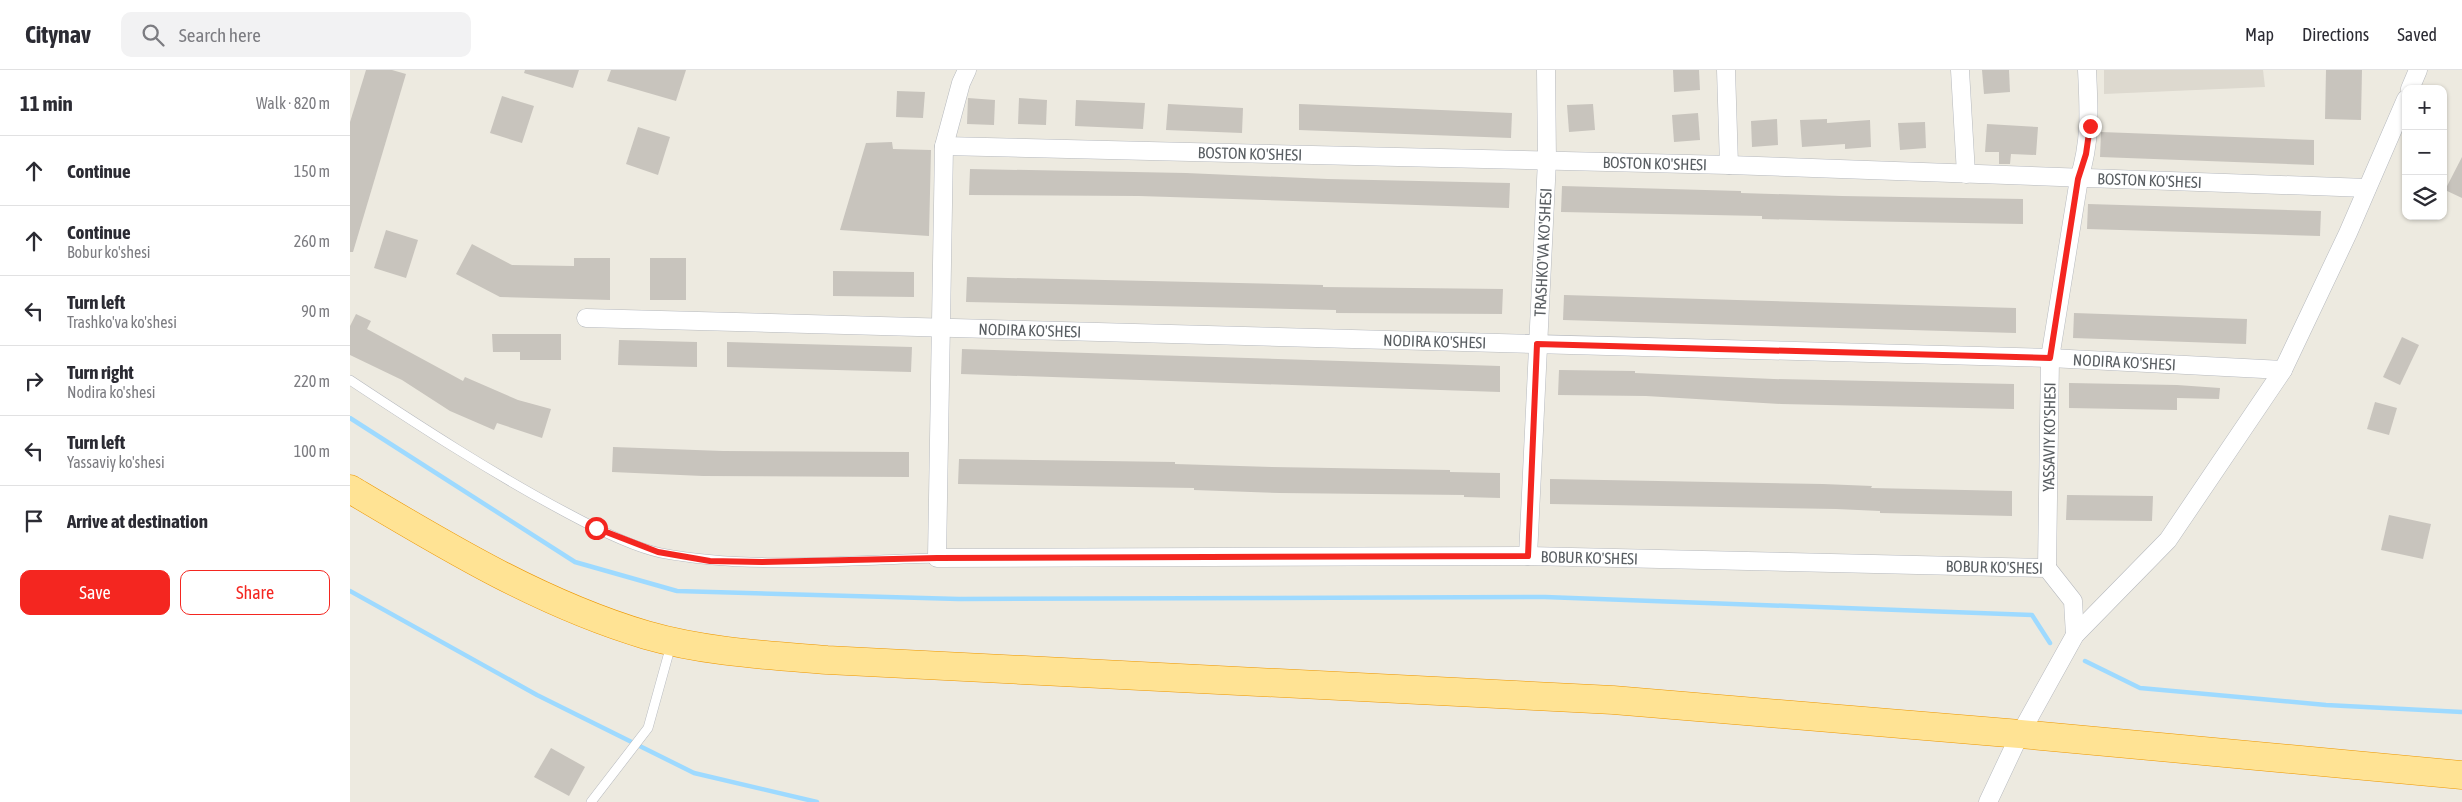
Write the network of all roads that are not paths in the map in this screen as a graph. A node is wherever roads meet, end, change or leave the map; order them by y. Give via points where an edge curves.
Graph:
1 (967, 70) edge
2 (1546, 70) edge
3 (1726, 70) edge
4 (1960, 70) edge
5 (2087, 70) edge
6 (2418, 70) edge
7 (2412, 85) edge
8 (2402, 107) edge
9 (944, 146) junction
10 (1547, 160) junction
11 (1729, 165) junction
12 (1966, 174) junction
13 (2078, 179) junction
14 (2367, 188) junction
15 (586, 318) dead end
16 (939, 327) junction
17 (1537, 344) junction
18 (2050, 358) junction
19 (2282, 370) junction
20 (350, 380) edge
21 (350, 489) edge
22 (1528, 556) junction
23 (937, 558) junction
24 (2047, 568) junction
25 (2074, 635) junction
26 (672, 641) junction
27 (2020, 734) junction
28 (2462, 775) edge
29 (591, 802) edge
30 (1988, 802) edge

1 - 9 street
2 - 10 street, TRASHKO'VA KO'SHESI
3 - 11 street
4 - 12 street
5 - 13 street, YASSAVIY KO'SHESI via 2090,126
6 - 7 street
8 - 14 street
9 - 10 street, BOSTON KO'SHESI
9 - 16 street
10 - 11 street, BOSTON KO'SHESI
10 - 17 street, TRASHKO'VA KO'SHESI
11 - 12 street, BOSTON KO'SHESI
12 - 13 street, BOSTON KO'SHESI
13 - 14 street, BOSTON KO'SHESI
13 - 18 street, YASSAVIY KO'SHESI
14 - 19 street
15 - 16 street, NODIRA KO'SHESI
16 - 17 street, NODIRA KO'SHESI
16 - 23 street
17 - 18 street, NODIRA KO'SHESI
17 - 22 street, TRASHKO'VA KO'SHESI
18 - 19 street, NODIRA KO'SHESI
18 - 24 street, YASSAVIY KO'SHESI
19 - 25 street via 2168,540
20 - 23 lane via 539,498 596,528 658,552 710,561
21 - 26 highway via 442,544 524,585 600,620
22 - 23 street, BOBUR KO'SHESI
22 - 24 street, BOBUR KO'SHESI
24 - 25 street, BOBUR KO'SHESI via 2073,601
25 - 27 street
26 - 27 highway via 748,654 826,660 1613,700
26 - 29 lane via 648,728
27 - 28 highway
27 - 30 street

